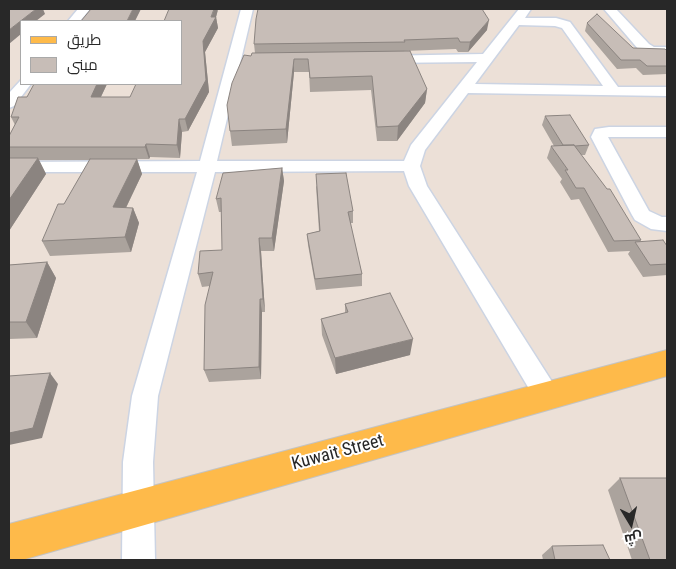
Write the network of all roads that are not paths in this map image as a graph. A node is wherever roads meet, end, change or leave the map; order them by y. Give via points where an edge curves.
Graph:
1 (84, 9) edge
2 (247, 9) edge
3 (610, 9) edge
4 (520, 15) edge
5 (75, 20) edge
6 (667, 51) edge
7 (487, 58) junction
8 (370, 59) edge
9 (23, 85) edge
10 (464, 88) junction
11 (614, 91) junction
12 (667, 92) edge
13 (9, 103) edge
14 (667, 132) edge
15 (412, 166) junction
16 (9, 167) edge
17 (207, 167) junction
18 (667, 224) edge
19 (667, 363) edge
20 (547, 396) junction
21 (137, 508) junction
22 (9, 544) edge
23 (138, 560) edge

1 - 5 street
2 - 17 street via 239,60
3 - 6 street via 647,49
4 - 7 street
4 - 11 street via 566,25
7 - 8 street
7 - 10 street
9 - 13 street
10 - 11 street
10 - 15 street via 417,149
11 - 12 street
14 - 18 street via 609,132 601,133 599,137 642,215 658,224
15 - 17 street
15 - 20 street via 418,186
16 - 17 street
17 - 21 street via 145,396
19 - 20 main road, Kuwait Street
20 - 21 main road, Kuwait Street
21 - 22 main road, Kuwait Street
21 - 23 street

